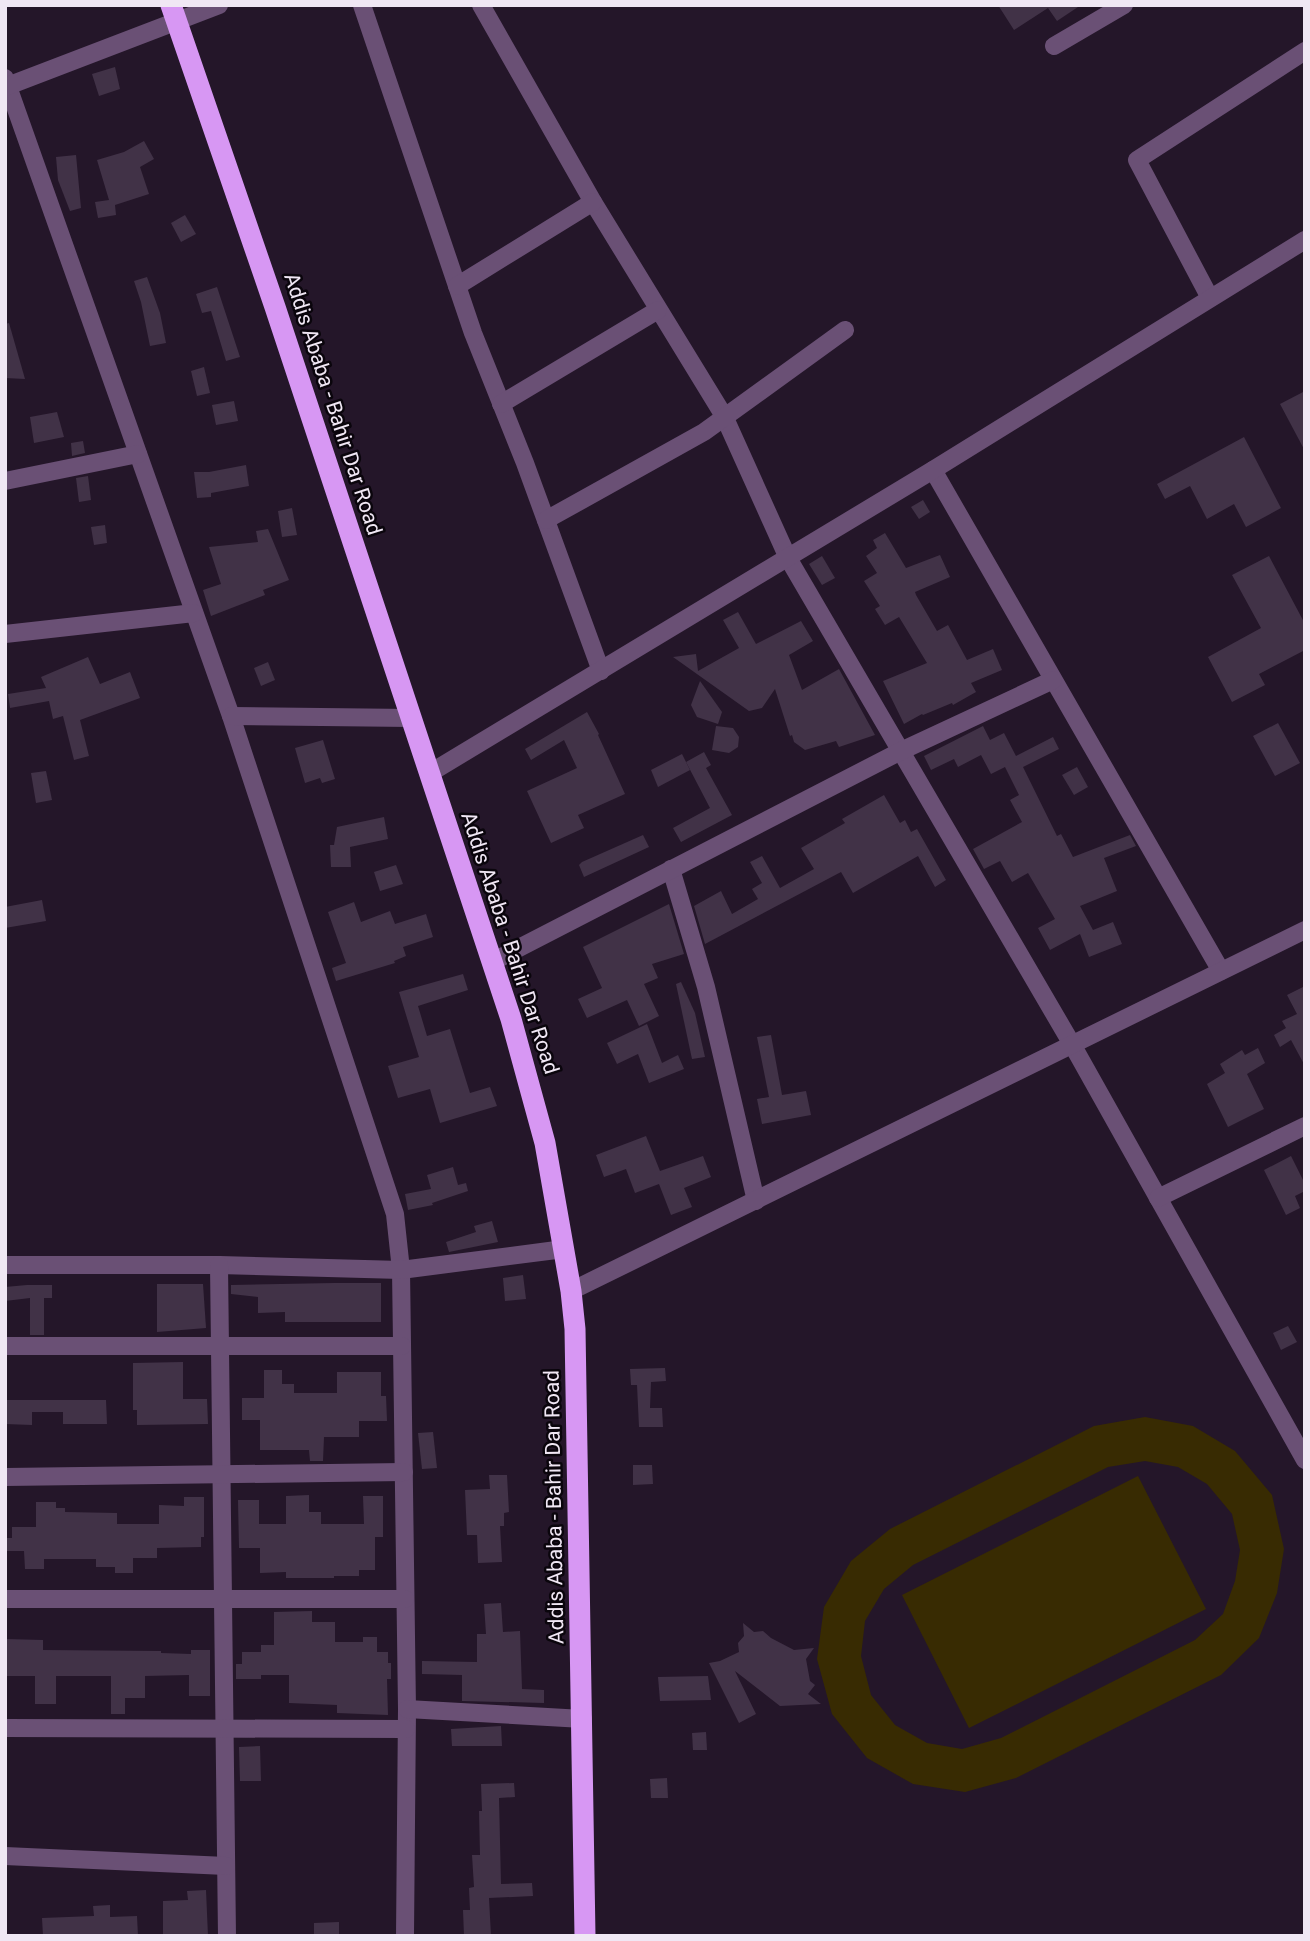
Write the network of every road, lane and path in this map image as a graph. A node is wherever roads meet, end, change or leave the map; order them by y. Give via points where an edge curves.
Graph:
1 (219, 5) edge
2 (362, 5) edge
3 (481, 5) edge
4 (1124, 5) edge
5 (174, 14) edge
6 (1054, 47) dead end
7 (1305, 51) edge
8 (6, 84) edge
9 (593, 202) junction
10 (1305, 240) edge
11 (457, 286) junction
12 (1210, 298) junction
13 (658, 310) junction
14 (845, 330) dead end
15 (501, 404) junction
16 (724, 416) junction
17 (138, 454) junction
18 (933, 470) junction
19 (5, 481) edge
20 (546, 520) junction
21 (788, 558) junction
22 (194, 613) junction
23 (5, 634) edge
24 (601, 671) junction
25 (1053, 680) junction
26 (231, 716) junction
27 (411, 718) junction
28 (901, 751) junction
29 (430, 773) junction
30 (671, 869) junction
31 (1305, 930) edge
32 (492, 962) junction
33 (1222, 971) junction
34 (1073, 1046) junction
35 (1305, 1126) edge
36 (1158, 1198) junction
37 (756, 1201) junction
38 (564, 1249) junction
39 (5, 1265) edge
40 (219, 1265) junction
41 (401, 1270) junction
42 (571, 1291) junction
43 (5, 1346) edge
44 (220, 1346) junction
45 (402, 1346) junction
46 (1305, 1460) edge
47 (404, 1472) junction
48 (221, 1475) junction
49 (5, 1477) edge
50 (5, 1599) edge
51 (223, 1599) junction
52 (405, 1599) junction
53 (407, 1709) junction
54 (583, 1719) junction
55 (5, 1728) edge
56 (224, 1728) junction
57 (406, 1729) junction
58 (5, 1856) edge
59 (226, 1866) junction
60 (227, 1936) edge
61 (405, 1936) edge
62 (585, 1936) edge

1 - 5 street
2 - 11 street
3 - 9 street
4 - 6 street
5 - 8 street
5 - 27 highway, Addis Ababa - Bahir Dar Road
7 - 12 street via 1137,160
8 - 17 street
9 - 11 street
9 - 13 street
10 - 12 street
11 - 15 street
12 - 18 street
13 - 15 street
13 - 16 street
14 - 16 street
15 - 20 street
16 - 20 street via 704,432
16 - 21 street
17 - 19 street
17 - 22 street
18 - 21 street
18 - 25 street
20 - 24 street
21 - 24 street
21 - 28 street
22 - 23 street
22 - 26 street
24 - 29 street
25 - 28 street
25 - 33 street
26 - 27 street
26 - 41 street via 395,1214
27 - 29 highway, Addis Ababa - Bahir Dar Road
28 - 30 street
28 - 34 street
29 - 32 highway, Addis Ababa - Bahir Dar Road
30 - 32 street
30 - 37 street via 706,987
31 - 33 street
32 - 38 highway, Addis Ababa - Bahir Dar Road via 545,1143
33 - 34 street
34 - 36 street
34 - 37 street
35 - 36 street
36 - 46 street
37 - 42 street
38 - 41 street
38 - 42 highway, Addis Ababa - Bahir Dar Road
39 - 40 street
40 - 41 street
40 - 44 street
41 - 45 street
42 - 54 highway, Addis Ababa - Bahir Dar Road
43 - 44 street
44 - 45 street
44 - 48 street
45 - 47 street
47 - 48 street
47 - 52 street
48 - 49 street
48 - 51 street
50 - 51 street
51 - 52 street
51 - 56 street
52 - 53 street
53 - 54 street
53 - 57 street
54 - 62 highway, Addis Ababa - Bahir Dar Road
55 - 56 street
56 - 57 street
56 - 59 street
57 - 61 street
58 - 59 street
59 - 60 street

